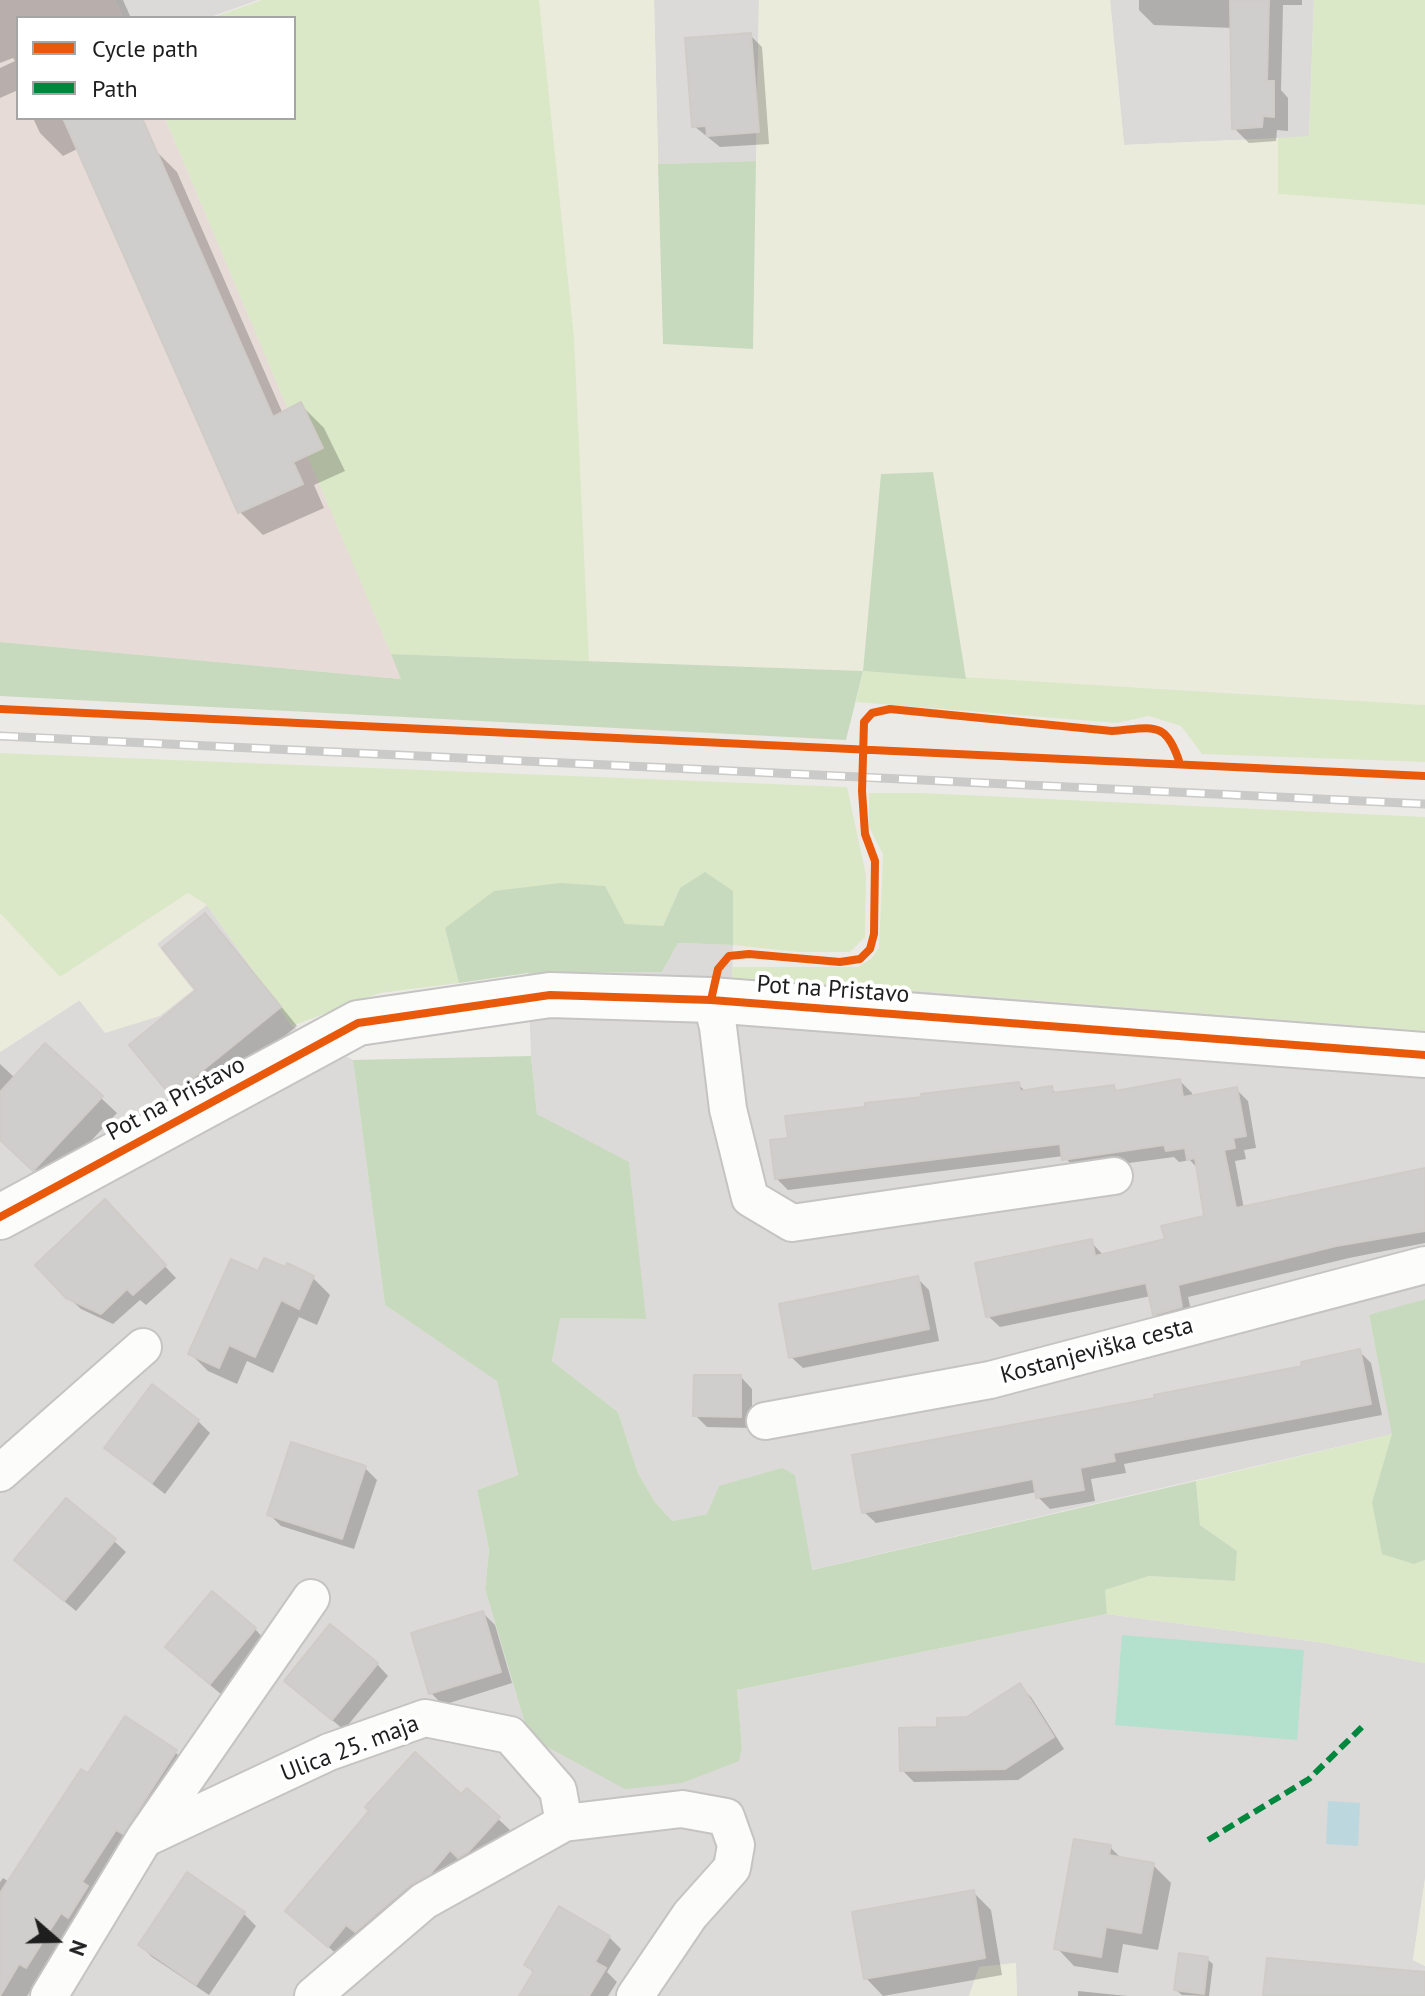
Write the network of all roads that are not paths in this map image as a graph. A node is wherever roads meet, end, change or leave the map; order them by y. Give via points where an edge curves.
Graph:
1 (711, 1000) junction
2 (1425, 1055) edge
3 (1114, 1176) dead end
4 (0, 1217) edge
5 (1425, 1265) edge
6 (143, 1347) dead end
7 (765, 1421) dead end
8 (0, 1473) edge
9 (311, 1598) dead end
10 (564, 1823) junction
11 (144, 1839) junction
12 (49, 1996) edge
13 (313, 1996) edge
14 (635, 1996) edge

1 - 2 street, Pot na Pristavo
1 - 3 street via 728,1109 750,1198 792,1223
1 - 4 street, Pot na Pristavo via 550,995 358,1023
5 - 7 street, Kostanjeviška cesta via 990,1380
6 - 8 street
9 - 11 street
10 - 11 street, Ulica 25. maja via 558,1790 510,1735 425,1718 329,1752
10 - 13 street via 424,1901
10 - 14 street via 682,1809 726,1817 736,1845 732,1868 690,1915
11 - 12 street

